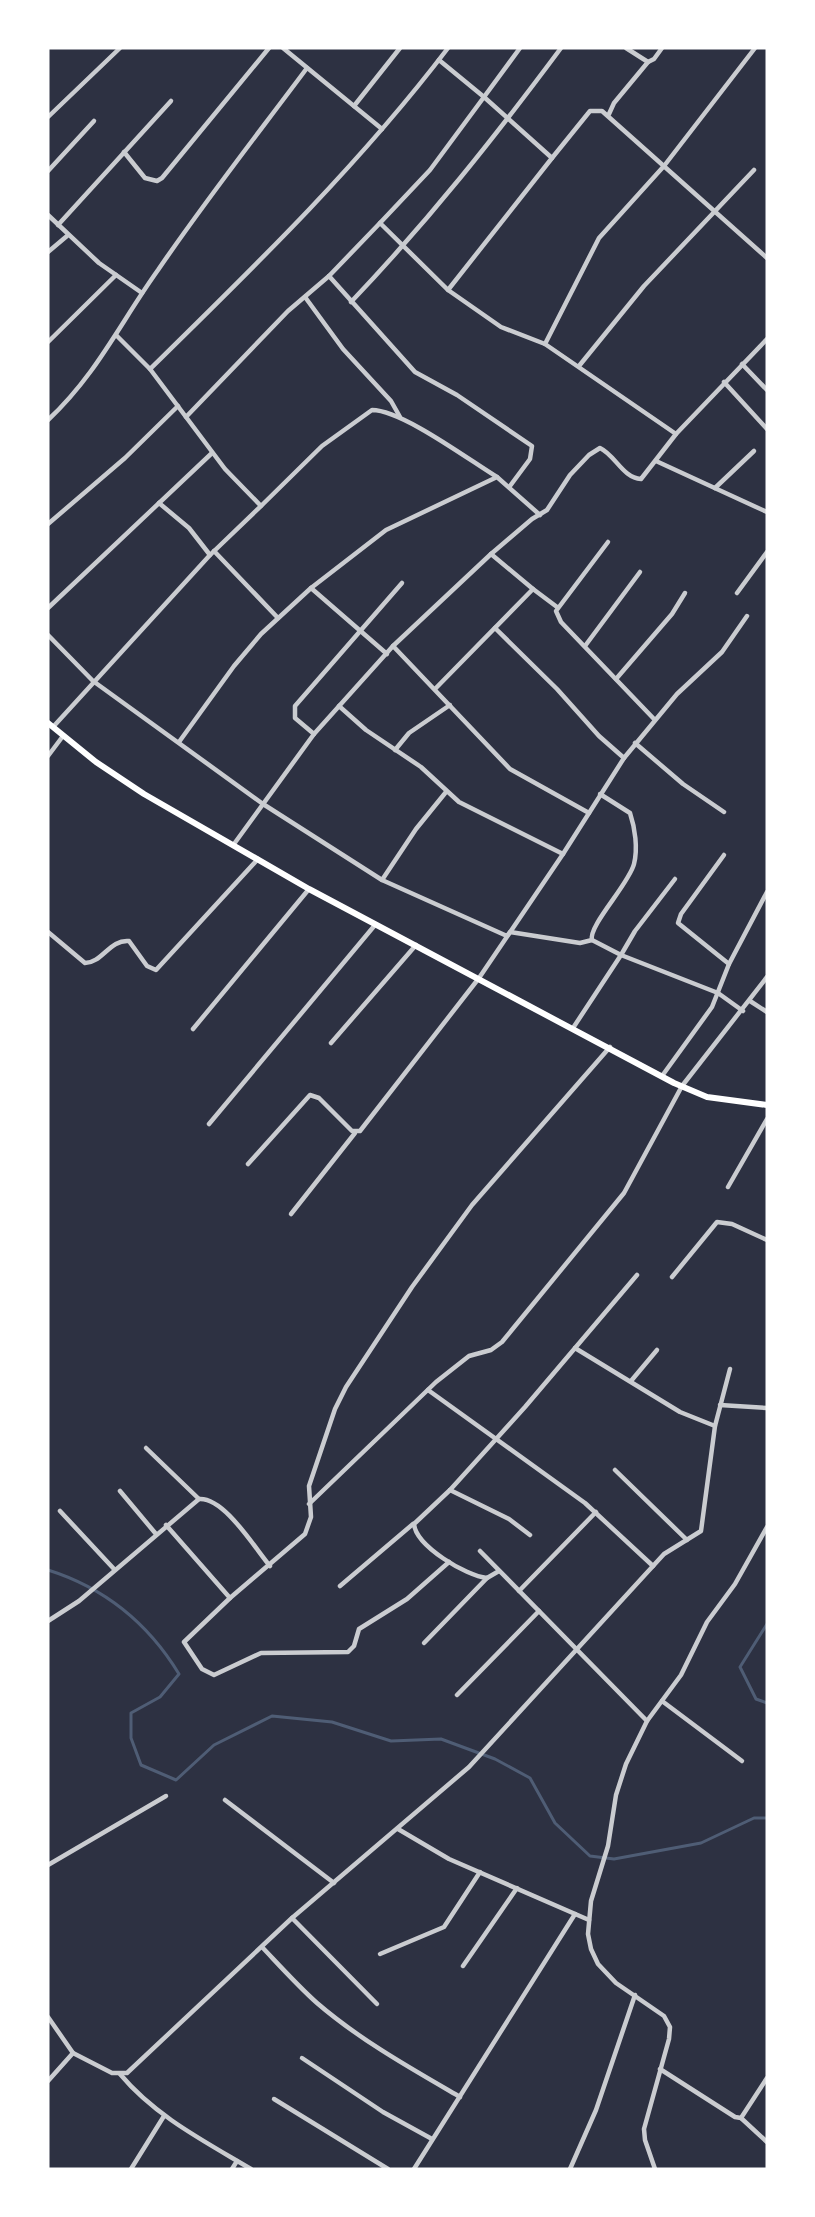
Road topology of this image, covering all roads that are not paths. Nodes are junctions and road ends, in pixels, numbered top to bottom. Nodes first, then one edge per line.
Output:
1 (120, 48) edge
2 (269, 48) edge
3 (283, 48) edge
4 (400, 48) edge
5 (448, 48) edge
6 (520, 48) edge
7 (561, 48) edge
8 (626, 48) edge
9 (662, 48) edge
10 (755, 48) edge
11 (439, 60) junction
12 (648, 62) junction
13 (307, 68) junction
14 (484, 96) junction
15 (171, 101) dead end
16 (354, 106) junction
17 (609, 114) junction
18 (48, 117) edge
19 (509, 119) junction
20 (94, 120) dead end
21 (382, 129) junction
22 (124, 152) junction
23 (552, 158) junction
24 (664, 166) junction
25 (754, 170) dead end
26 (48, 171) edge
27 (714, 213) junction
28 (48, 215) edge
29 (380, 223) junction
30 (58, 225) junction
31 (68, 236) junction
32 (405, 246) junction
33 (48, 252) edge
34 (767, 258) edge
35 (116, 275) junction
36 (329, 276) junction
37 (448, 290) junction
38 (142, 294) junction
39 (305, 297) junction
40 (351, 302) junction
41 (117, 336) junction
42 (767, 339) edge
43 (48, 342) edge
44 (545, 344) junction
45 (741, 364) junction
46 (579, 366) junction
47 (150, 369) junction
48 (724, 382) junction
49 (767, 390) edge
50 (178, 406) junction
51 (186, 417) junction
52 (401, 418) junction
53 (48, 420) edge
54 (767, 429) edge
55 (676, 434) junction
56 (754, 451) dead end
57 (212, 453) junction
58 (656, 460) junction
59 (497, 477) junction
60 (510, 486) junction
61 (715, 488) junction
62 (159, 503) junction
63 (261, 506) junction
64 (767, 512) edge
65 (540, 515) junction
66 (48, 524) edge
67 (608, 543) dead end
68 (214, 551) junction
69 (767, 552) edge
70 (491, 554) junction
71 (210, 555) junction
72 (640, 572) dead end
73 (402, 583) dead end
74 (311, 588) junction
75 (533, 589) junction
76 (685, 593) dead end
77 (737, 593) dead end
78 (557, 607) junction
79 (48, 608) edge
80 (747, 616) dead end
81 (278, 618) junction
82 (495, 628) junction
83 (360, 631) junction
84 (48, 635) edge
85 (393, 646) junction
86 (585, 646) junction
87 (387, 654) junction
88 (616, 679) junction
89 (93, 681) junction
90 (435, 689) junction
91 (450, 705) junction
92 (339, 706) junction
93 (654, 719) junction
94 (50, 725) edge
95 (314, 734) junction
96 (63, 736) junction
97 (179, 742) junction
98 (635, 744) junction
99 (395, 750) junction
100 (48, 756) edge
101 (624, 758) junction
102 (446, 792) junction
103 (600, 794) junction
104 (262, 804) junction
105 (724, 812) dead end
106 (589, 813) junction
107 (234, 844) junction
108 (563, 854) junction
109 (724, 855) dead end
110 (258, 859) junction
111 (675, 879) dead end
112 (382, 880) junction
113 (309, 889) junction
114 (767, 892) edge
115 (375, 925) junction
116 (48, 932) edge
117 (507, 936) junction
118 (592, 940) junction
119 (416, 945) junction
120 (621, 955) junction
121 (729, 964) junction
122 (767, 977) edge
123 (479, 978) junction
124 (718, 993) junction
125 (750, 1001) junction
126 (743, 1011) junction
127 (767, 1012) edge
128 (573, 1028) junction
129 (193, 1029) dead end
130 (331, 1043) dead end
131 (610, 1047) junction
132 (662, 1076) junction
133 (682, 1086) junction
134 (767, 1105) edge
135 (767, 1119) edge
136 (209, 1124) dead end
137 (355, 1133) junction
138 (248, 1164) dead end
139 (728, 1187) dead end
140 (291, 1214) dead end
141 (767, 1240) edge
142 (637, 1275) dead end
143 (672, 1277) dead end
144 (575, 1348) junction
145 (657, 1350) dead end
146 (730, 1369) dead end
147 (631, 1381) junction
148 (428, 1390) junction
149 (720, 1404) junction
150 (767, 1408) edge
151 (715, 1426) junction
152 (495, 1439) junction
153 (146, 1448) dead end
154 (615, 1470) dead end
155 (450, 1490) junction
156 (120, 1491) dead end
157 (199, 1499) junction
158 (309, 1504) junction
159 (60, 1511) dead end
160 (596, 1512) junction
161 (414, 1524) junction
162 (166, 1525) junction
163 (767, 1527) edge
164 (156, 1534) junction
165 (530, 1535) dead end
166 (687, 1540) junction
167 (480, 1551) dead end
168 (449, 1562) junction
169 (270, 1566) junction
170 (653, 1566) junction
171 (114, 1569) junction
172 (499, 1571) junction
173 (487, 1578) junction
174 (340, 1586) dead end
175 (519, 1591) junction
176 (230, 1598) junction
177 (539, 1611) junction
178 (48, 1621) edge
179 (424, 1643) dead end
180 (575, 1650) junction
181 (457, 1695) dead end
182 (662, 1701) junction
183 (647, 1721) junction
184 (742, 1761) dead end
185 (166, 1796) dead end
186 (225, 1800) dead end
187 (398, 1829) junction
188 (48, 1866) edge
189 (480, 1872) junction
190 (334, 1883) junction
191 (516, 1888) junction
192 (574, 1914) junction
193 (292, 1918) junction
194 (589, 1920) junction
195 (262, 1947) junction
196 (380, 1954) dead end
197 (463, 1966) dead end
198 (635, 1995) junction
199 (377, 2004) dead end
200 (48, 2017) edge
201 (73, 2053) junction
202 (302, 2058) dead end
203 (660, 2069) junction
204 (120, 2074) junction
205 (767, 2078) edge
206 (48, 2081) edge
207 (460, 2097) junction
208 (274, 2099) dead end
209 (164, 2116) junction
210 (741, 2118) junction
211 (432, 2139) junction
212 (767, 2142) edge
213 (237, 2161) junction
214 (131, 2169) edge
215 (232, 2169) edge
216 (251, 2169) edge
217 (388, 2169) edge
218 (414, 2169) edge
219 (570, 2169) edge
220 (655, 2169) edge

1 - 18 street
2 - 22 street
3 - 13 street
4 - 16 street
5 - 11 street
6 - 14 street
7 - 19 street
8 - 12 street
9 - 12 street
10 - 24 street
11 - 14 street
11 - 21 street
12 - 17 street
13 - 16 street
13 - 38 street
14 - 19 street
14 - 29 street
15 - 22 street
16 - 21 street
17 - 23 street
17 - 24 street
19 - 23 street
19 - 32 street
20 - 26 street
21 - 47 street
22 - 30 street
23 - 37 street
24 - 27 street
24 - 44 street
25 - 27 street
27 - 34 street
27 - 46 street
28 - 30 street
29 - 32 street
29 - 36 street
30 - 31 street
31 - 33 street
31 - 35 street
32 - 37 street
32 - 40 street
35 - 38 street
35 - 43 street
36 - 39 street
36 - 40 street
37 - 44 street
38 - 41 street
39 - 51 street
39 - 52 street
40 - 60 street
41 - 47 street
41 - 53 street
42 - 45 street
44 - 46 street
45 - 48 street
45 - 49 street
46 - 55 street
47 - 50 street
48 - 54 street
48 - 55 street
50 - 51 street
50 - 66 street
51 - 57 street
52 - 59 street
52 - 63 street
55 - 58 street
56 - 61 street
57 - 62 street
57 - 63 street
58 - 61 street
58 - 65 street
59 - 60 street
59 - 74 street
60 - 65 street
61 - 64 street
62 - 71 street
62 - 79 street
63 - 68 street
65 - 70 street
67 - 78 street
68 - 71 street
68 - 81 street
69 - 77 street
70 - 75 street
70 - 85 street
71 - 89 street
72 - 86 street
73 - 83 street
74 - 81 street
74 - 83 street
75 - 78 street
75 - 82 street
76 - 88 street
78 - 86 street
80 - 93 street
81 - 97 street
82 - 90 street
82 - 101 street
83 - 87 street
83 - 95 street
84 - 89 street
85 - 87 street
85 - 90 street
86 - 88 street
87 - 92 street
88 - 93 street
89 - 94 street
89 - 97 street
90 - 91 street
91 - 99 street
91 - 106 street
92 - 95 street
92 - 99 street
93 - 98 street
94 - 96 main road
95 - 104 street
96 - 100 street
96 - 107 main road
97 - 104 street
98 - 101 street
98 - 105 street
99 - 102 street
101 - 103 street
102 - 108 street
102 - 112 street
103 - 106 street
103 - 118 street
104 - 107 street
104 - 112 street
106 - 108 street
107 - 110 main road
108 - 117 street
109 - 121 street
110 - 113 main road
110 - 116 street
111 - 120 street
112 - 117 street
113 - 115 main road
113 - 129 street
114 - 121 street
115 - 119 main road
115 - 136 street
117 - 118 street
117 - 123 street
118 - 120 street
119 - 123 main road
119 - 130 street
120 - 124 street
120 - 128 street
121 - 124 street
122 - 125 street
123 - 128 main road
123 - 137 street
124 - 126 street
124 - 132 street
125 - 126 street
125 - 127 street
126 - 133 street
128 - 131 main road
131 - 132 main road
131 - 158 street
132 - 133 main road
133 - 134 main road
133 - 148 street
135 - 139 street
137 - 138 street
137 - 140 street
141 - 143 street
142 - 144 street
144 - 147 street
144 - 152 street
145 - 147 street
146 - 149 street
147 - 151 street
148 - 152 street
148 - 158 street
149 - 150 street
149 - 151 street
151 - 166 street
152 - 155 street
152 - 160 street
153 - 157 street
154 - 166 street
155 - 161 street
155 - 165 street
156 - 164 street
157 - 162 street
157 - 169 street
158 - 169 street
159 - 171 street
160 - 170 street
160 - 175 street
161 - 168 street
161 - 174 street
162 - 164 street
162 - 176 street
163 - 182 street
164 - 171 street
166 - 170 street
167 - 172 street
168 - 173 street
168 - 176 street
169 - 176 street
170 - 180 street
171 - 178 street
172 - 173 street
172 - 175 street
173 - 179 street
175 - 177 street
177 - 180 street
177 - 181 street
180 - 183 street
180 - 187 street
182 - 183 street
182 - 184 street
183 - 194 street
185 - 188 street
186 - 190 street
187 - 189 street
187 - 190 street
189 - 191 street
189 - 196 street
190 - 193 street
191 - 192 street
191 - 197 street
192 - 194 street
192 - 207 street
193 - 195 street
193 - 199 street
194 - 198 street
195 - 204 street
195 - 207 street
198 - 203 street
198 - 219 street
200 - 201 street
201 - 204 street
201 - 206 street
202 - 211 street
203 - 210 street
203 - 220 street
204 - 209 street
205 - 210 street
207 - 211 street
208 - 217 street
209 - 213 street
209 - 214 street
210 - 212 street
211 - 218 street
213 - 215 street
213 - 216 street

